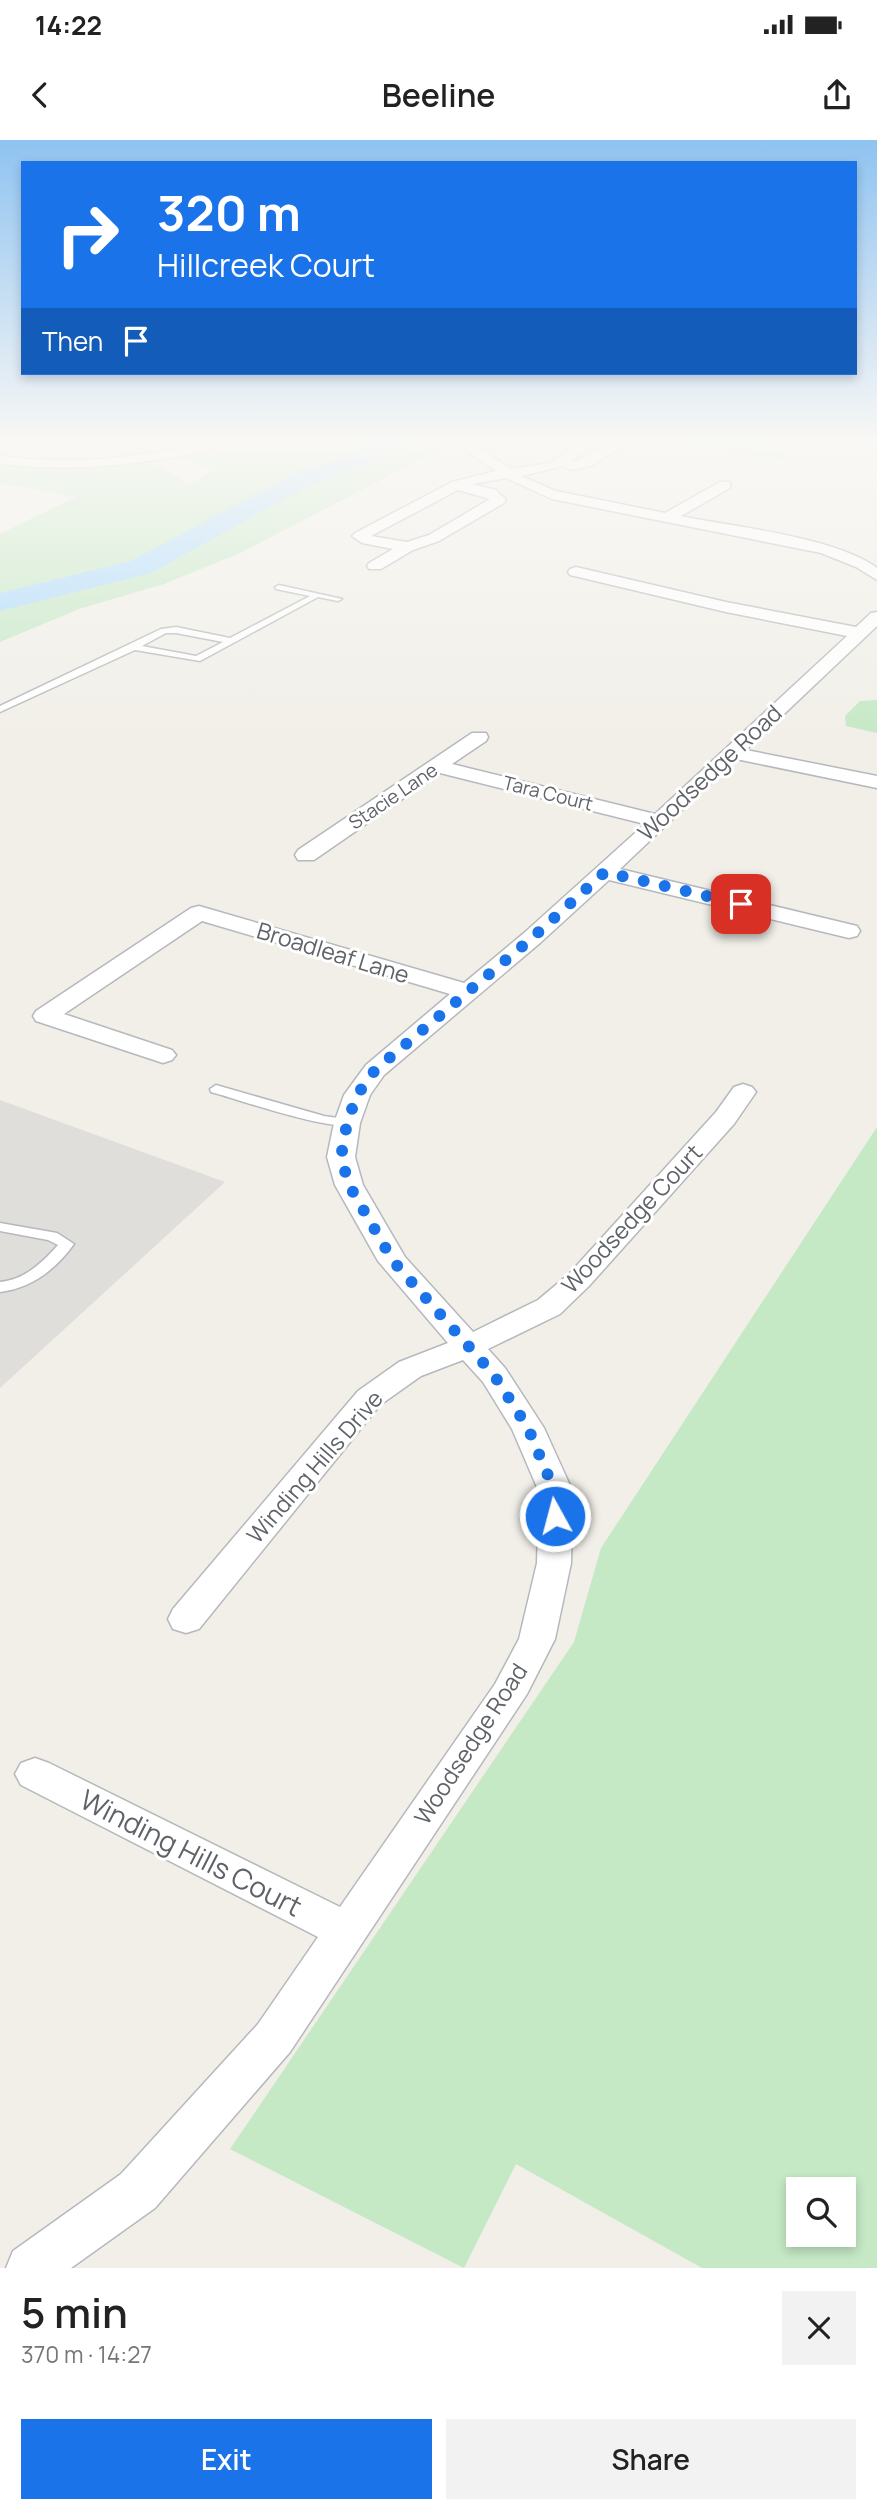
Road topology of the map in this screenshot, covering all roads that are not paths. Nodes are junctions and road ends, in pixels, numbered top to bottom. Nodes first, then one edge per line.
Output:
1 (386, 543) edge
2 (419, 543) edge
3 (797, 543) edge
4 (408, 547) junction
5 (375, 566) dead end
6 (576, 572) dead end
7 (877, 575) edge
8 (279, 587) dead end
9 (317, 595) junction
10 (338, 600) dead end
11 (869, 625) edge
12 (231, 640) junction
13 (134, 647) junction
14 (0, 709) edge
15 (479, 737) dead end
16 (733, 753) junction
17 (437, 766) junction
18 (877, 782) edge
19 (659, 821) junction
20 (306, 855) dead end
21 (605, 872) junction
22 (849, 931) dead end
23 (468, 992) junction
24 (163, 1055) dead end
25 (216, 1089) dead end
26 (743, 1092) dead end
27 (347, 1123) junction
28 (0, 1227) edge
29 (0, 1287) edge
30 (469, 1346) junction
31 (186, 1619) dead end
32 (35, 1774) dead end
33 (347, 1931) junction
34 (30, 2268) edge

1 - 4 street
2 - 4 street
3 - 7 street
4 - 5 street
6 - 11 street
8 - 9 lane
9 - 10 lane
9 - 12 lane
11 - 16 street, Woodsedge Road
12 - 13 lane
12 - 13 lane
13 - 14 lane
15 - 17 street, Stacie Lane
16 - 18 street
16 - 19 street, Woodsedge Road
17 - 19 street, Tara Court
17 - 20 street, Stacie Lane
19 - 21 street, Woodsedge Road
21 - 22 street
21 - 23 street, Woodsedge Road
23 - 24 street, Broadleaf Lane
23 - 27 street, Woodsedge Road
25 - 27 lane
26 - 30 street, Woodsedge Court
27 - 30 street, Woodsedge Road
28 - 29 lane
30 - 31 street, Winding Hills Drive
30 - 33 street, Woodsedge Road
32 - 33 street, Winding Hills Court
33 - 34 street, Woodsedge Road

